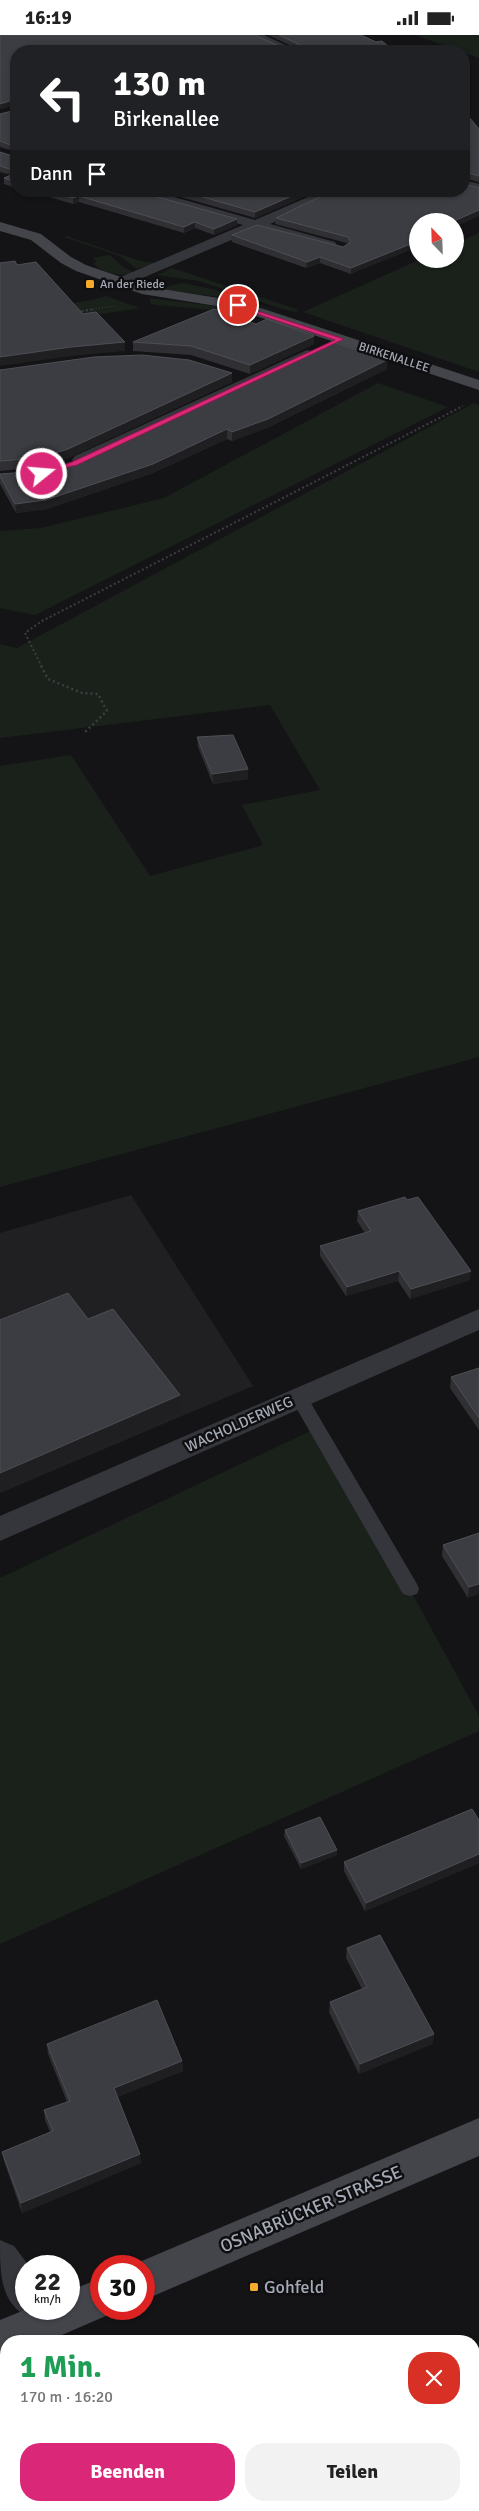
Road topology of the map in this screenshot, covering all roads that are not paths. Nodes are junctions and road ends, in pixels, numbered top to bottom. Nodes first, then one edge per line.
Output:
1 (254, 35) edge
2 (278, 45) edge
3 (171, 197) edge
4 (320, 197) edge
5 (256, 224) junction
6 (0, 226) edge
7 (342, 248) edge
8 (121, 282) junction
9 (341, 339) junction
10 (226, 373) edge
11 (249, 381) junction
12 (479, 385) edge
13 (66, 466) edge
14 (479, 1319) edge
15 (299, 1397) junction
16 (0, 1529) edge
17 (410, 1589) dead end
18 (479, 2137) edge
19 (0, 2260) edge
20 (155, 2275) edge
21 (15, 2281) edge
22 (35, 2320) edge
23 (10, 2335) edge

1 - 2 street
3 - 5 street
4 - 5 street
5 - 7 street
5 - 8 street
6 - 8 street, BIRKENALLEE
8 - 9 street, BIRKENALLEE
9 - 11 street
9 - 12 street, BIRKENALLEE
10 - 11 street
11 - 13 street
14 - 15 street, WACHOLDERWEG
15 - 16 street, WACHOLDERWEG
15 - 17 lane
18 - 20 street, OSNABRÜCKER STRASSE
19 - 21 street
22 - 23 street

